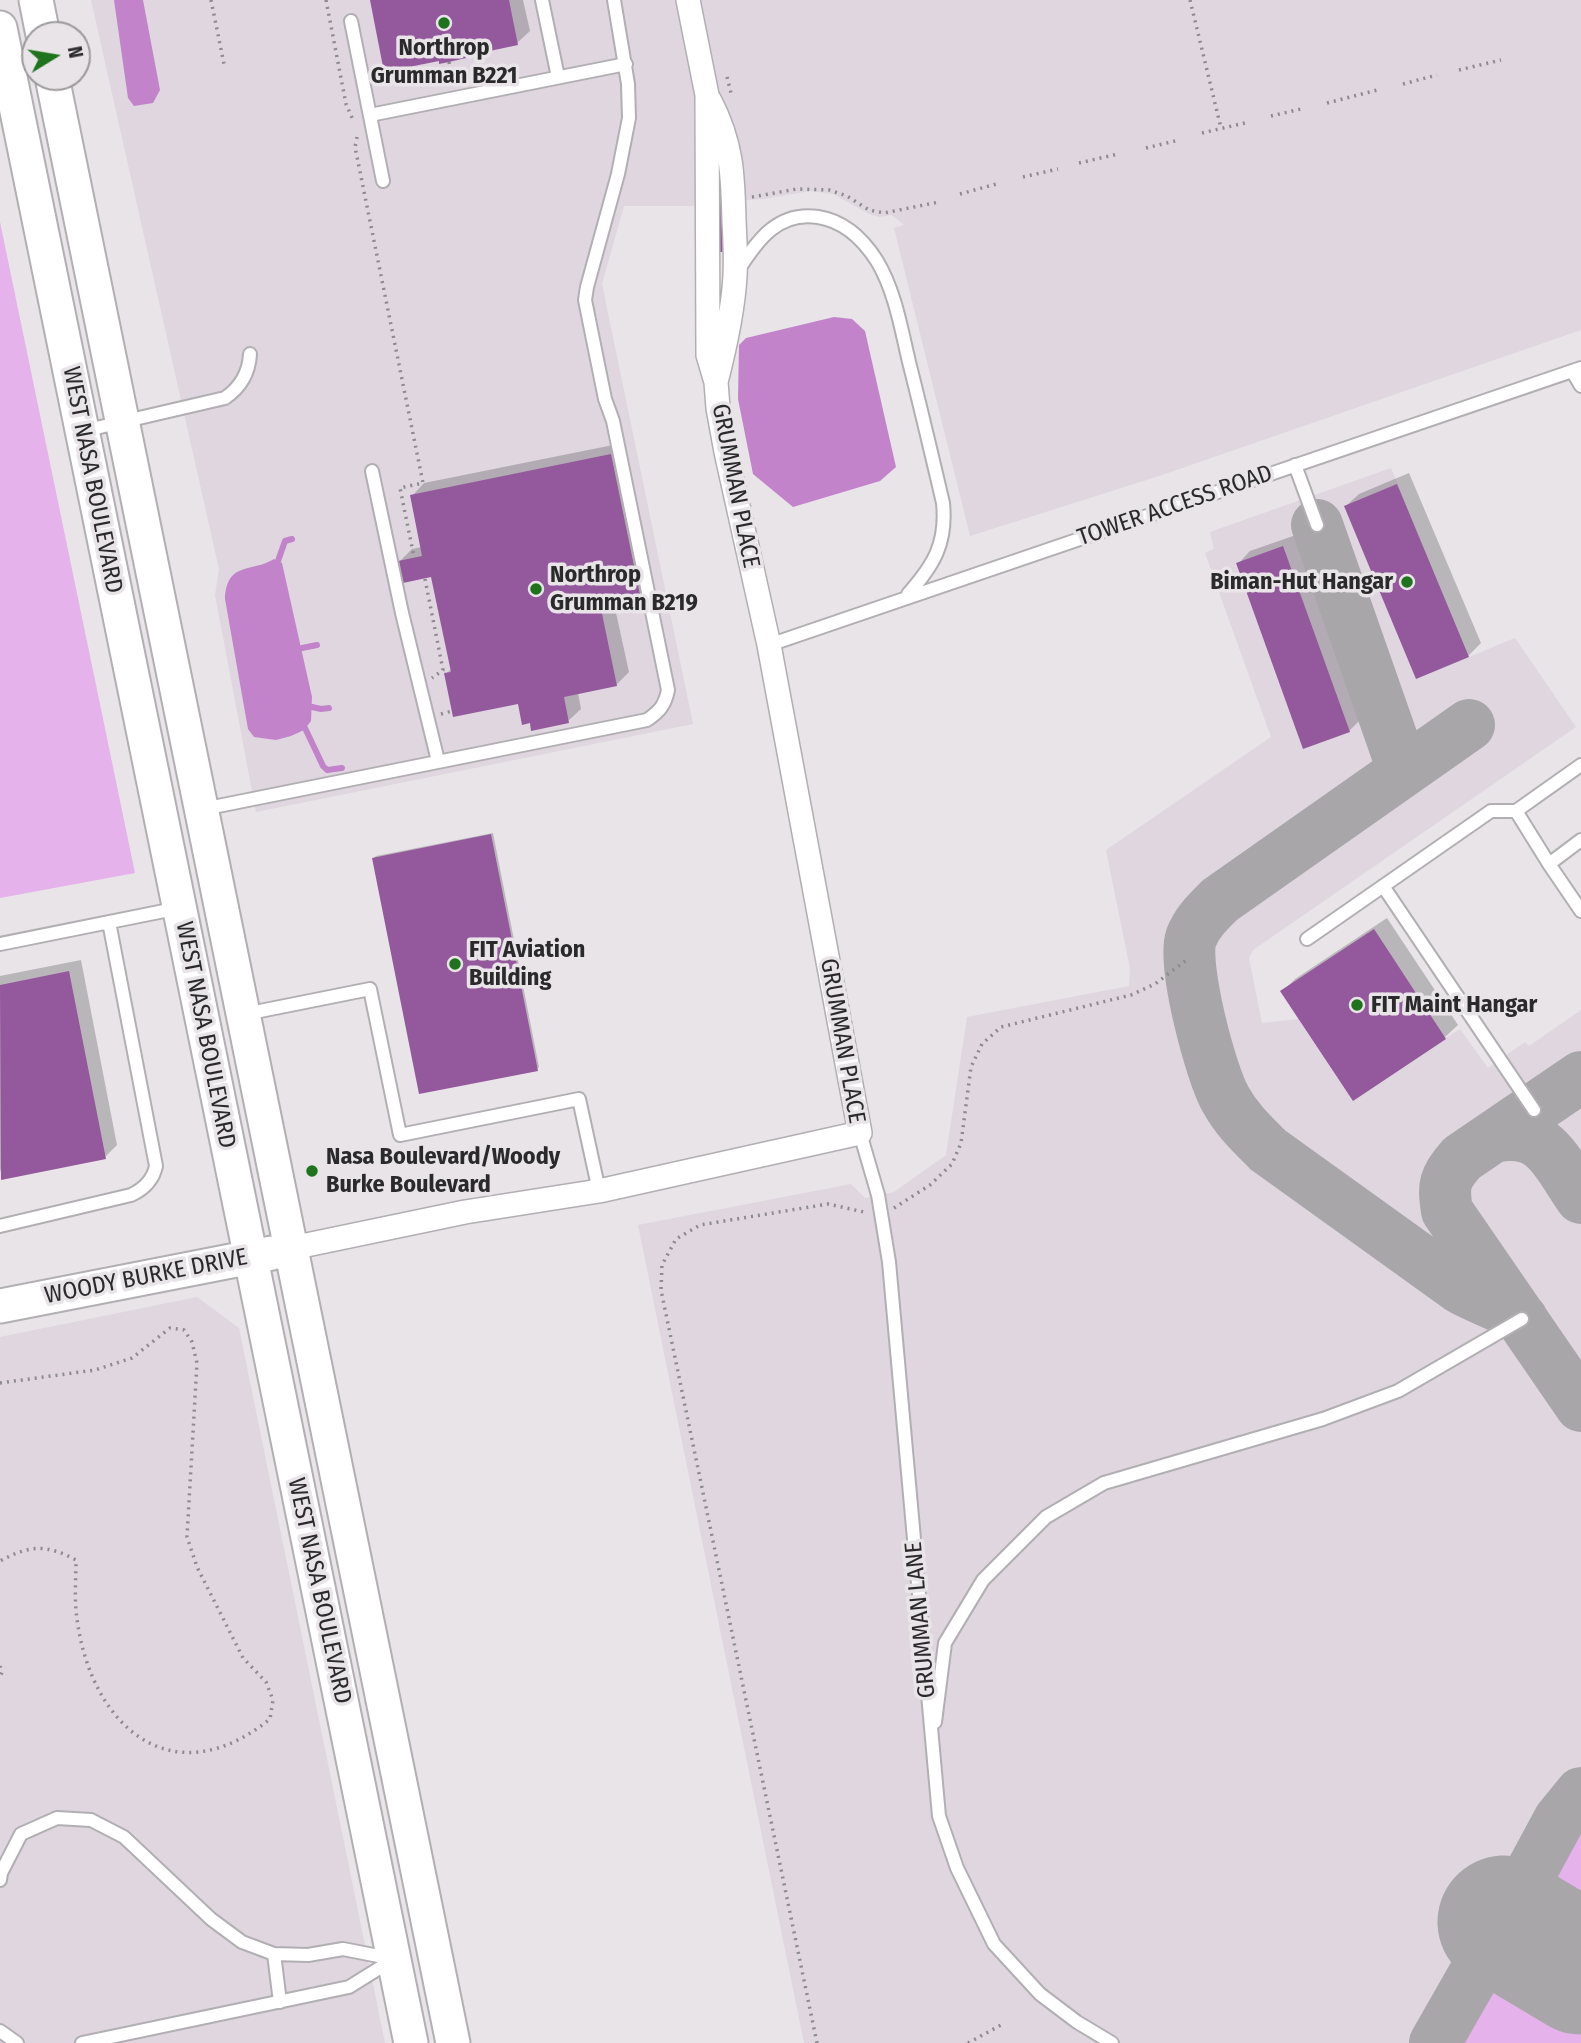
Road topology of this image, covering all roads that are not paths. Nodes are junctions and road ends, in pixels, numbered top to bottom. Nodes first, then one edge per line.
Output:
1 (36, 0) edge
2 (542, 0) edge
3 (614, 0) edge
4 (688, 0) edge
5 (40, 21) edge
6 (351, 21) dead end
7 (0, 27) edge
8 (626, 64) junction
9 (558, 77) junction
10 (55, 91) edge
11 (708, 95) junction
12 (370, 115) junction
13 (383, 181) dead end
14 (735, 275) junction
15 (250, 354) dead end
16 (1576, 369) edge
17 (716, 382) junction
18 (1581, 386) edge
19 (122, 422) junction
20 (82, 431) junction
21 (1296, 465) junction
22 (372, 471) dead end
23 (1317, 525) dead end
24 (905, 597) junction
25 (769, 645) junction
26 (438, 761) junction
27 (1581, 765) edge
28 (202, 809) junction
29 (1516, 811) junction
30 (1581, 840) edge
31 (1549, 864) junction
32 (1383, 886) junction
33 (180, 908) junction
34 (1581, 911) edge
35 (109, 922) junction
36 (1307, 939) dead end
37 (0, 944) edge
38 (243, 1014) junction
39 (1534, 1110) dead end
40 (860, 1133) junction
41 (599, 1191) junction
42 (0, 1226) edge
43 (292, 1248) junction
44 (250, 1257) junction
45 (0, 1306) edge
46 (1522, 1319) dead end
47 (932, 1746) junction
48 (0, 1880) edge
49 (435, 1952) junction
50 (274, 1954) junction
51 (394, 1959) junction
52 (280, 2002) junction
53 (0, 2031) edge
54 (17, 2043) edge
55 (82, 2043) edge
56 (411, 2043) edge
57 (453, 2043) edge
58 (1112, 2043) edge

1 - 5 main road
2 - 9 lane
3 - 8 lane
4 - 11 street, GRUMMAN PLACE
6 - 12 lane
7 - 20 main road, WEST NASA BOULEVARD
8 - 9 lane
8 - 26 lane
9 - 12 lane
10 - 19 main road, WEST NASA BOULEVARD
11 - 14 street, GRUMMAN PLACE
11 - 17 street, GRUMMAN PLACE
12 - 13 lane
14 - 17 street, GRUMMAN PLACE
14 - 24 lane
15 - 19 lane
16 - 18 lane
16 - 21 lane, TOWER ACCESS ROAD
17 - 25 street, GRUMMAN PLACE
19 - 20 lane
19 - 28 main road, WEST NASA BOULEVARD
20 - 33 main road, WEST NASA BOULEVARD
21 - 23 lane
21 - 24 lane, TOWER ACCESS ROAD
22 - 26 lane
24 - 25 lane, TOWER ACCESS ROAD
25 - 40 street, GRUMMAN PLACE
26 - 28 lane
27 - 29 lane
28 - 38 main road, WEST NASA BOULEVARD
29 - 31 lane
29 - 32 lane
30 - 31 lane
31 - 34 lane
32 - 36 lane
32 - 39 lane
33 - 35 lane
33 - 44 main road, WEST NASA BOULEVARD
35 - 37 lane
35 - 42 lane
38 - 41 lane
38 - 43 main road, WEST NASA BOULEVARD
40 - 41 street, GRUMMAN PLACE
40 - 47 lane, GRUMMAN LANE
41 - 43 street, GRUMMAN PLACE
43 - 44 main road, WOODY BURKE DRIVE
43 - 49 main road, WEST NASA BOULEVARD
44 - 45 main road, WOODY BURKE DRIVE
44 - 51 main road, WEST NASA BOULEVARD
46 - 47 lane
47 - 58 lane, GRUMMAN LANE
48 - 50 lane
49 - 51 main road
49 - 57 main road, WEST NASA BOULEVARD
50 - 51 lane
50 - 52 lane
51 - 52 lane
51 - 56 main road, WEST NASA BOULEVARD
52 - 55 lane
53 - 54 lane

